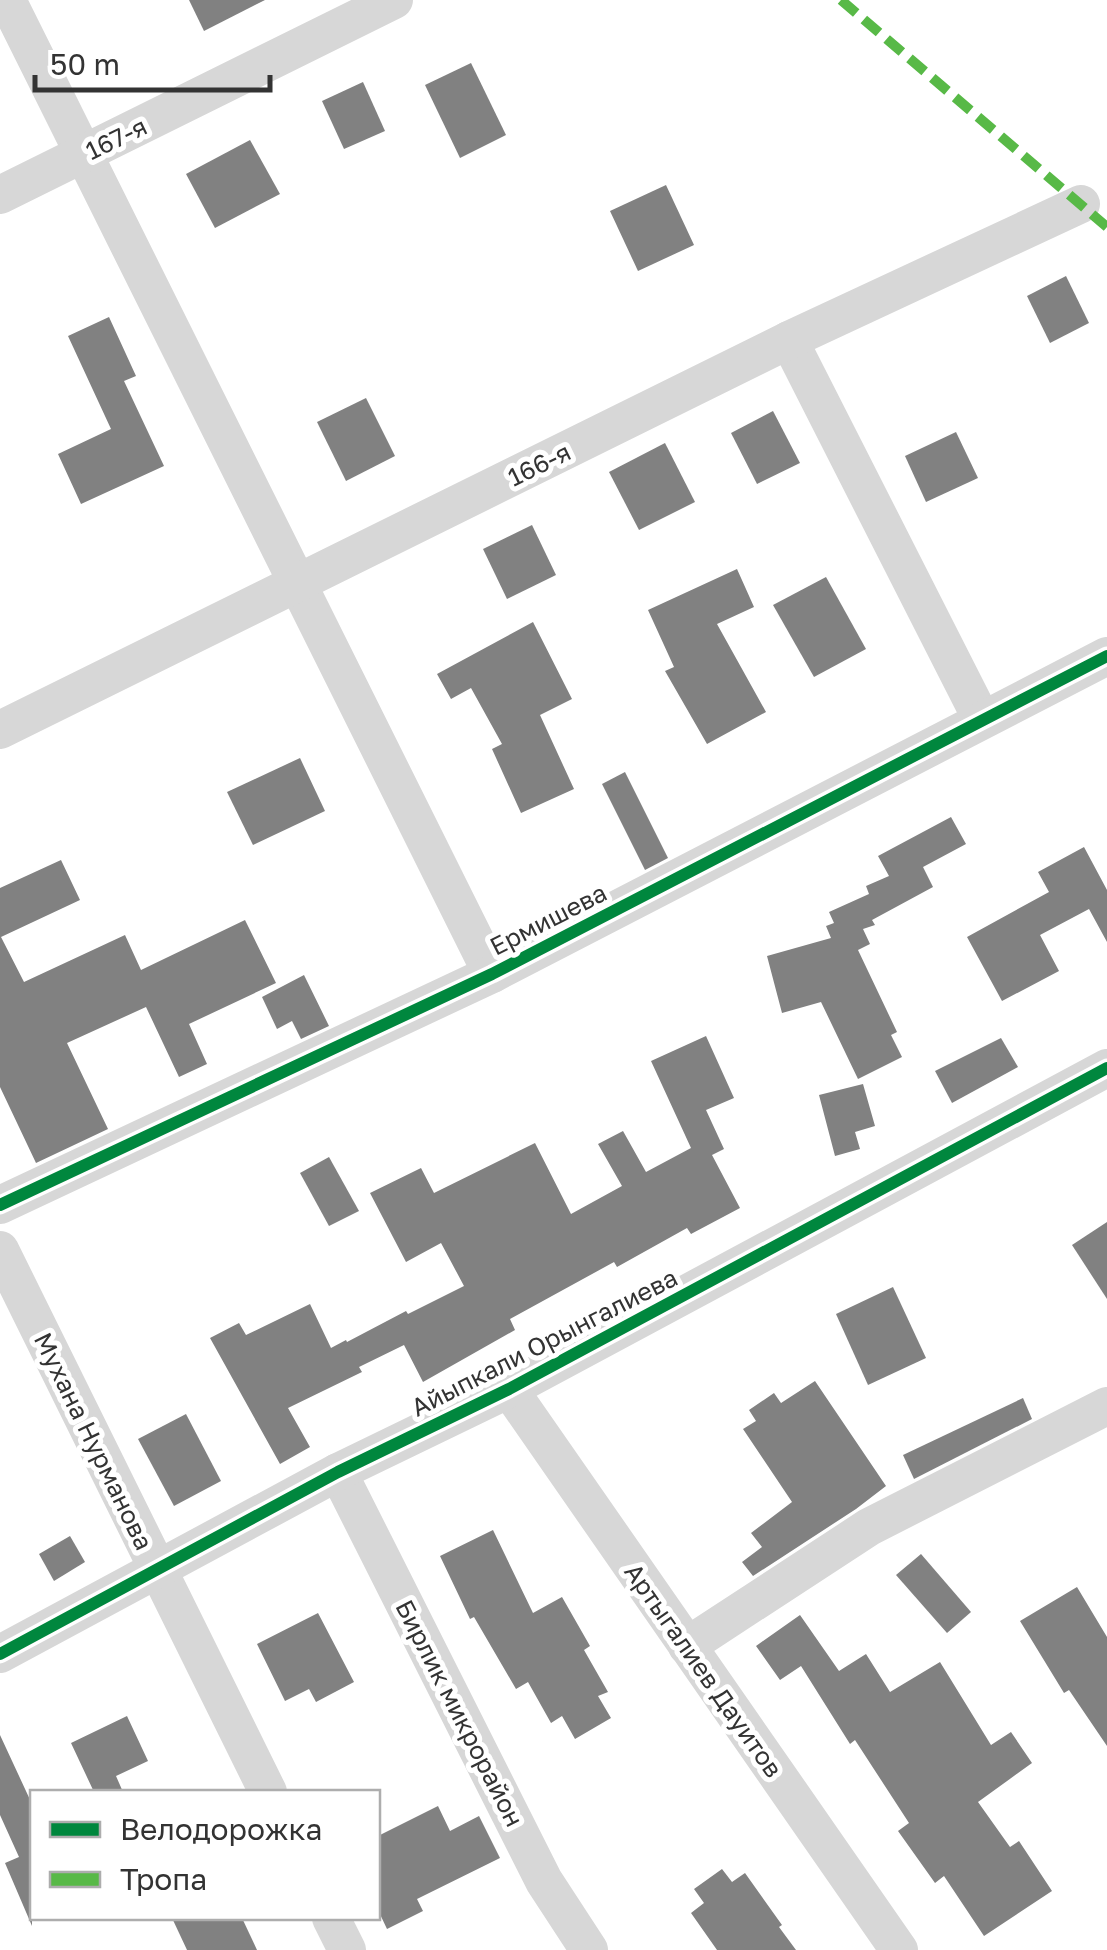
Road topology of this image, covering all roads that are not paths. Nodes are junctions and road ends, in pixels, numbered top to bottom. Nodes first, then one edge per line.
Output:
1 (6, 0) edge
2 (394, 0) edge
3 (82, 155) junction
4 (0, 195) edge
5 (1081, 204) dead end
6 (789, 340) junction
7 (297, 584) junction
8 (1107, 656) edge
9 (982, 720) junction
10 (0, 730) edge
11 (492, 974) junction
12 (1107, 1068) edge
13 (0, 1205) edge
14 (0, 1250) edge
15 (509, 1389) junction
16 (1107, 1406) edge
17 (338, 1472) junction
18 (156, 1568) junction
19 (686, 1646) junction
20 (0, 1654) edge
21 (267, 1790) edge
22 (332, 1920) edge
23 (347, 1950) edge
24 (590, 1950) edge
25 (899, 1950) edge

1 - 3 street
2 - 3 street, 167-я
3 - 4 street, 167-я
3 - 7 street
5 - 6 street, 166-я
6 - 7 street, 166-я
6 - 9 street
7 - 10 street, 166-я
7 - 11 street
8 - 9 street, Ермишева
9 - 11 street, Ермишева
11 - 13 street, Ермишева
12 - 15 street, Айыпкали Орынгалиева
14 - 18 street, Мухана Нурманова
15 - 17 street, Айыпкали Орынгалиева
15 - 19 street, Артыгалиев Дауитов
16 - 19 street
17 - 18 street, Айыпкали Орынгалиева
17 - 24 street, Бирлик микрорайон
18 - 20 street, Айыпкали Орынгалиева
18 - 21 street, Мухана Нурманова
19 - 25 street, Артыгалиев Дауитов
22 - 23 street

